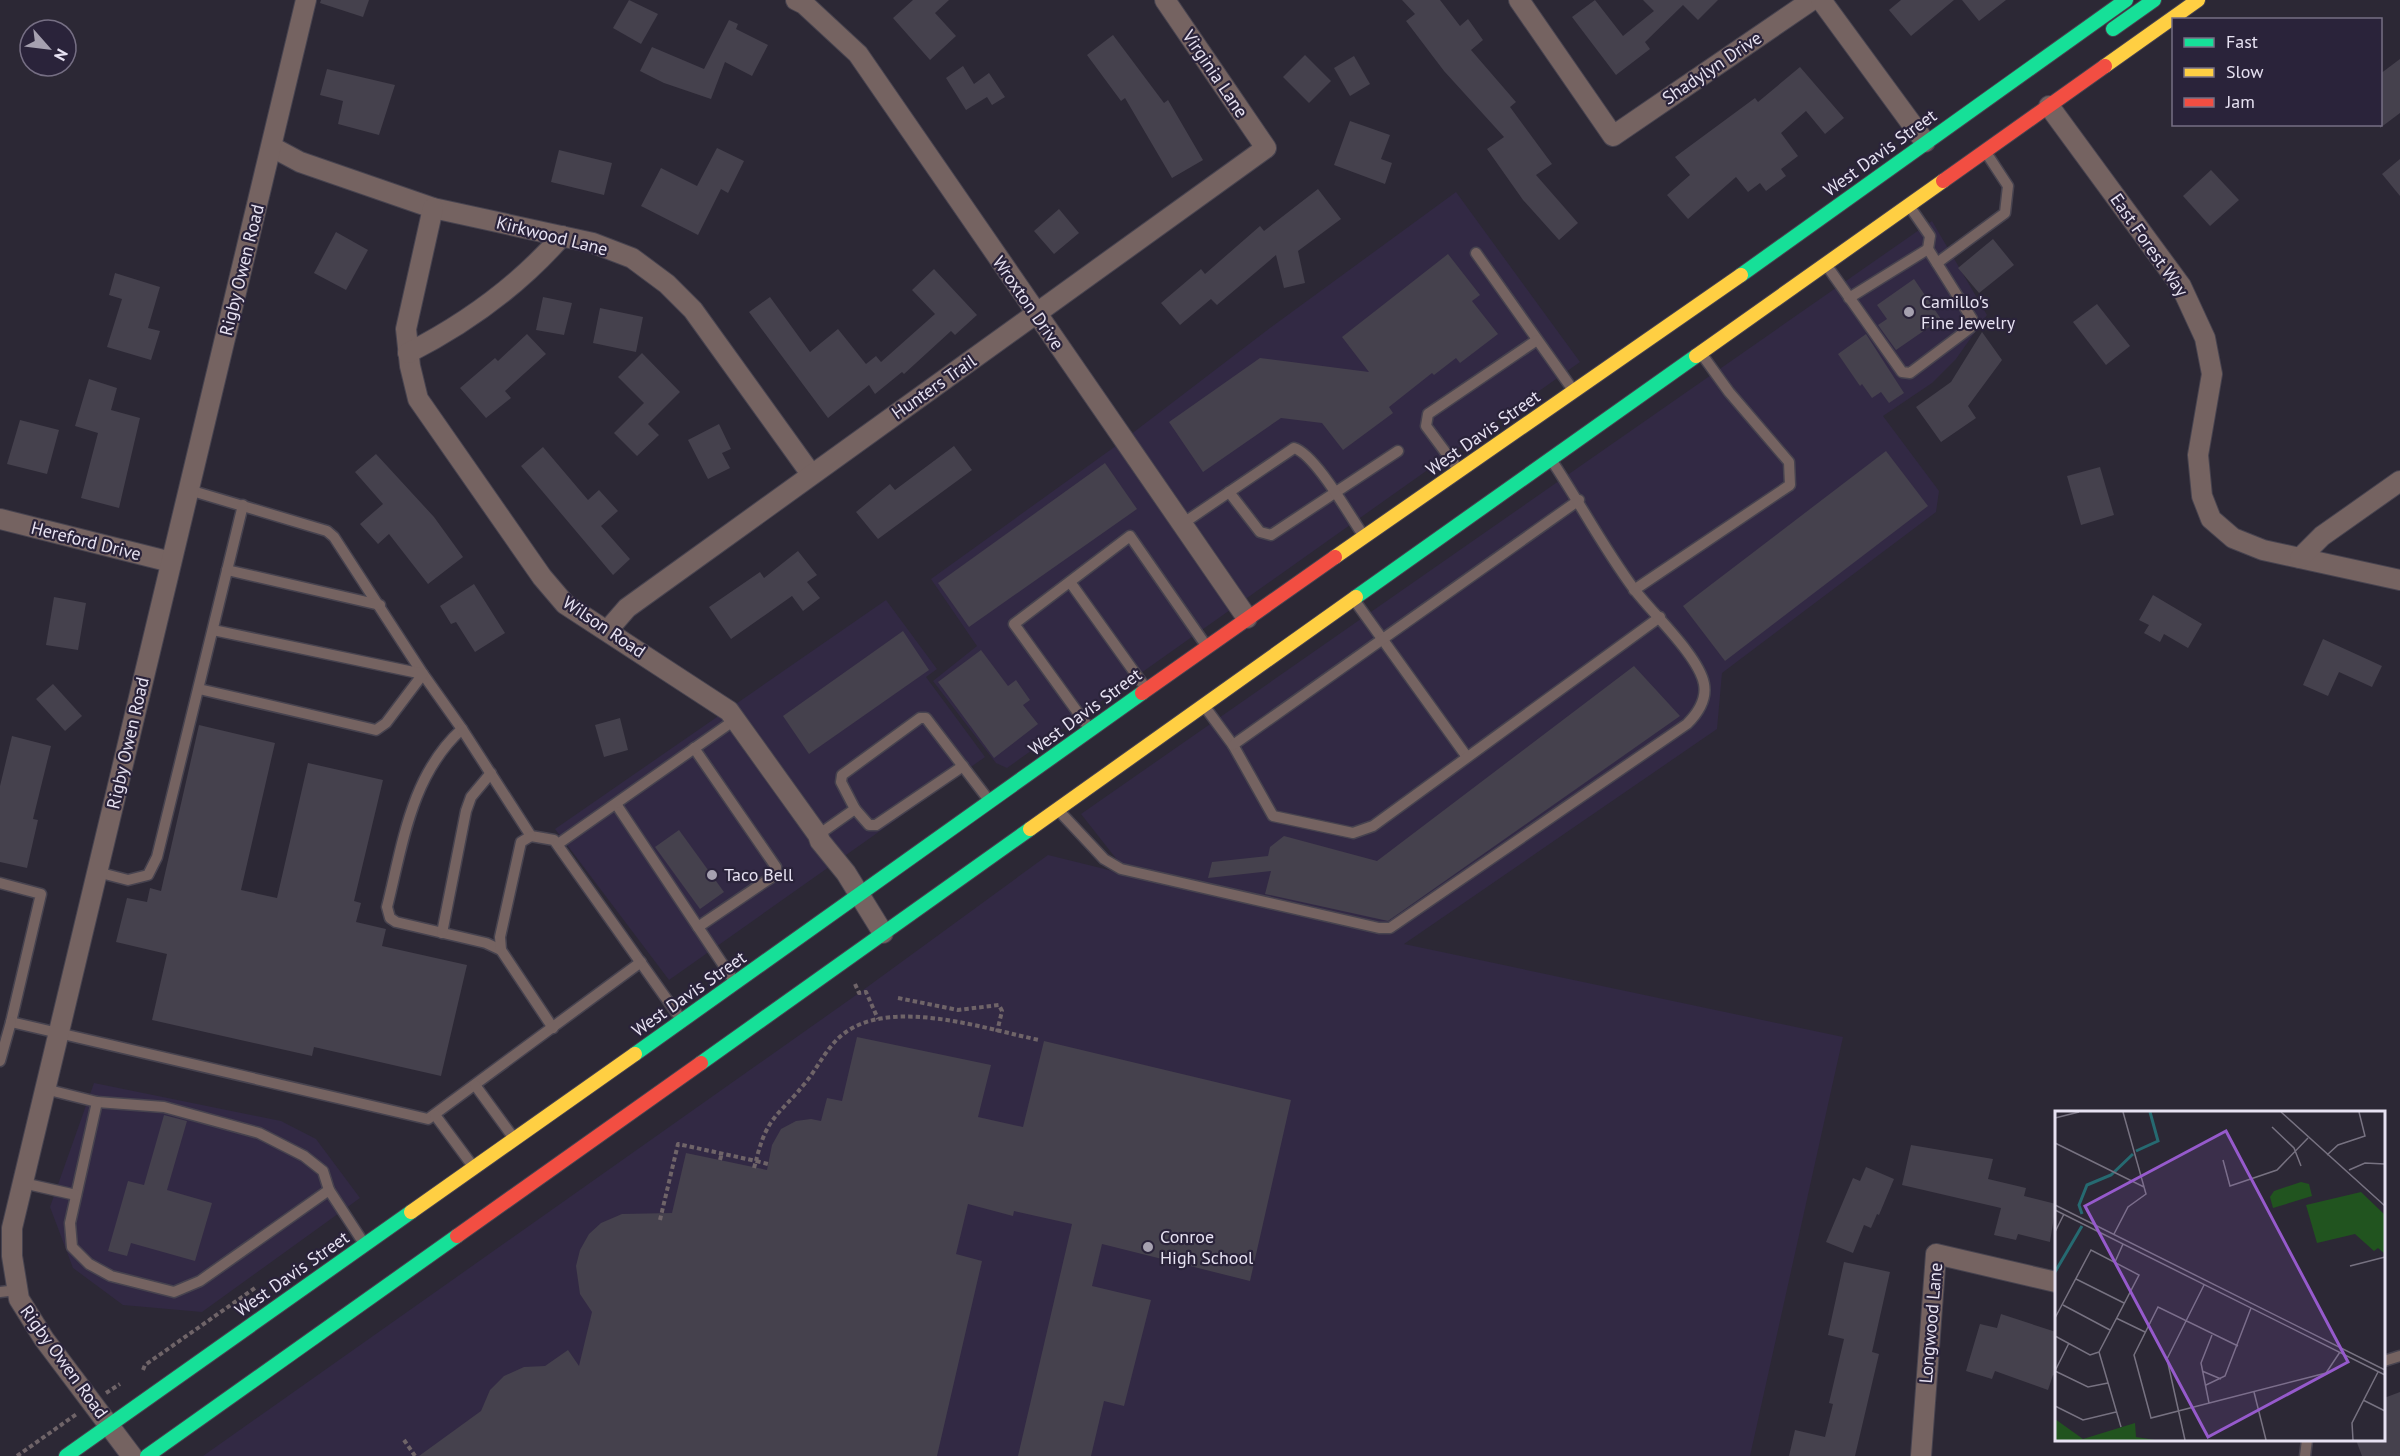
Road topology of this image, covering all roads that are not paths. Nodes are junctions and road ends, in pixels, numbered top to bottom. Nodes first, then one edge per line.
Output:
1 (306, 0) edge
2 (796, 0) edge
3 (1165, 0) edge
4 (1519, 0) edge
5 (1812, 0) edge
6 (1821, 0) edge
7 (2126, 0) edge
8 (2154, 0) edge
9 (2198, 0) edge
10 (2105, 35) dead end
11 (2045, 98) junction
12 (272, 147) junction
13 (1266, 148) joint
14 (1927, 149) junction
15 (1985, 151) junction
16 (1908, 205) junction
17 (433, 208) junction
18 (562, 236) junction
19 (1838, 238) dead end
20 (1928, 249) junction
21 (1476, 253) dead end
22 (1937, 263) junction
23 (1825, 264) junction
24 (1786, 291) junction
25 (1849, 298) junction
26 (1700, 304) junction
27 (1037, 315) junction
28 (1681, 335) dead end
29 (1537, 339) junction
30 (1701, 352) junction
31 (408, 353) junction
32 (1574, 391) junction
33 (1547, 442) dead end
34 (1398, 451) dead end
35 (1550, 458) junction
36 (1460, 471) junction
37 (811, 474) junction
38 (2400, 482) edge
39 (189, 490) junction
40 (1229, 492) junction
41 (1335, 492) junction
42 (1579, 500) junction
43 (243, 505) junction
44 (0, 519) edge
45 (1182, 524) junction
46 (1366, 542) junction
47 (2300, 558) junction
48 (171, 562) junction
49 (227, 570) junction
50 (2400, 580) edge
51 (1070, 582) junction
52 (1634, 590) junction
53 (1353, 598) junction
54 (380, 605) junction
55 (1660, 617) junction
56 (1247, 618) junction
57 (213, 630) junction
58 (607, 631) junction
59 (1382, 641) junction
60 (1206, 647) junction
61 (423, 674) junction
62 (198, 689) junction
63 (1147, 690) junction
64 (1180, 703) dead end
65 (1203, 704) junction
66 (736, 719) junction
67 (462, 729) junction
68 (1090, 731) junction
69 (1160, 735) junction
70 (1233, 745) junction
71 (694, 748) junction
72 (1467, 757) junction
73 (963, 766) junction
74 (491, 773) junction
75 (990, 802) junction
76 (616, 804) junction
77 (1057, 808) junction
78 (855, 809) junction
79 (818, 835) junction
80 (531, 836) junction
81 (558, 844) junction
82 (97, 872) junction
83 (0, 883) edge
84 (859, 896) junction
85 (698, 927) junction
86 (442, 933) junction
87 (883, 933) junction
88 (501, 950) junction
89 (641, 962) junction
90 (736, 983) junction
91 (682, 1021) junction
92 (11, 1022) junction
93 (553, 1028) junction
94 (58, 1033) junction
95 (0, 1061) edge
96 (475, 1085) junction
97 (45, 1089) junction
98 (97, 1102) junction
99 (435, 1114) junction
100 (514, 1140) junction
101 (520, 1155) dead end
102 (475, 1168) junction
103 (23, 1183) junction
104 (329, 1190) junction
105 (76, 1195) junction
106 (365, 1245) junction
107 (378, 1273) dead end
108 (2055, 1282) edge
109 (9, 1291) edge
110 (366, 1301) junction
111 (2400, 1356) edge
112 (2385, 1361) edge
113 (110, 1424) junction
114 (2307, 1441) edge
115 (66, 1456) edge
116 (132, 1456) edge
117 (147, 1456) edge
118 (1923, 1456) edge
119 (2305, 1456) edge

1 - 12 street, Rigby Owen Road
2 - 27 street, Wroxton Drive
3 - 13 street, Virginia Lane
4 - 5 street, Shadylyn Drive
6 - 14 street
7 - 14 main road, West Davis Street
8 - 10 main road
9 - 11 main road
11 - 15 main road
11 - 47 street, East Forest Way
12 - 17 street, Kirkwood Lane
12 - 39 street, Rigby Owen Road
13 - 27 street, Hunters Trail
14 - 26 main road, West Davis Street
15 - 16 main road
15 - 22 lane
16 - 20 lane
16 - 23 main road
17 - 18 street, Kirkwood Lane
17 - 31 street, Wilson Road
18 - 31 street
18 - 37 street, Kirkwood Lane
19 - 24 main road
20 - 22 lane
20 - 25 lane
21 - 29 lane
22 - 25 lane
23 - 24 main road
23 - 25 lane
24 - 30 main road
26 - 28 main road
26 - 32 main road, West Davis Street
27 - 37 street, Hunters Trail
27 - 45 street, Wroxton Drive
29 - 32 lane
29 - 36 lane
30 - 35 main road
30 - 52 lane
31 - 58 street, Wilson Road
32 - 36 main road, West Davis Street
33 - 35 main road
34 - 41 lane
35 - 42 lane
35 - 53 main road
36 - 46 main road, West Davis Street
37 - 58 street, Hunters Trail
38 - 47 street
39 - 43 lane
39 - 48 street, Rigby Owen Road
40 - 41 lane
40 - 41 lane
40 - 45 lane
41 - 46 lane
42 - 52 lane
42 - 59 lane
43 - 49 lane
43 - 54 lane
44 - 48 street, Hereford Drive
45 - 56 street, Wroxton Drive
46 - 56 main road, West Davis Street
47 - 50 street, East Forest Way
48 - 82 street, Rigby Owen Road
49 - 54 lane
49 - 57 lane
51 - 60 lane
51 - 63 lane
51 - 68 lane
52 - 55 lane
53 - 59 lane
53 - 65 main road
54 - 61 lane
55 - 72 lane
55 - 77 lane
56 - 60 main road, West Davis Street
57 - 61 lane
57 - 62 lane
58 - 66 street, Wilson Road
59 - 70 lane
59 - 72 lane
60 - 63 main road, West Davis Street
61 - 62 lane
61 - 67 lane
62 - 82 lane
63 - 68 main road, West Davis Street
64 - 69 main road
65 - 69 main road
65 - 70 lane
66 - 71 lane
66 - 79 street, Wilson Road
67 - 74 lane
67 - 86 lane
68 - 75 main road, West Davis Street
69 - 77 main road
70 - 72 lane
71 - 76 lane
71 - 85 lane
73 - 75 lane
73 - 78 lane
73 - 78 lane
74 - 80 lane
74 - 86 lane
75 - 84 main road, West Davis Street
76 - 81 lane
76 - 85 lane
77 - 87 main road
78 - 79 lane
79 - 84 street, Wilson Road
80 - 81 lane
80 - 88 lane
81 - 89 lane
82 - 94 street, Rigby Owen Road
83 - 92 lane
84 - 87 street, Wilson Road
84 - 90 main road, West Davis Street
85 - 90 lane
86 - 88 lane
87 - 110 main road
88 - 93 lane
89 - 91 lane
89 - 93 lane
90 - 91 main road, West Davis Street
91 - 100 main road, West Davis Street
92 - 94 lane
92 - 95 lane
93 - 96 lane
94 - 97 street, Rigby Owen Road
94 - 99 lane
96 - 99 lane
96 - 100 lane
97 - 98 lane
97 - 103 street, Rigby Owen Road
98 - 104 lane
98 - 105 lane
99 - 102 lane
100 - 101 main road
100 - 102 main road, West Davis Street
102 - 106 main road, West Davis Street
103 - 105 lane
103 - 109 street, Rigby Owen Road
104 - 105 lane
104 - 106 lane
106 - 113 main road, West Davis Street
107 - 110 main road
108 - 118 street, Longwood Lane
109 - 113 street, Rigby Owen Road
110 - 117 main road
111 - 112 lane
113 - 115 main road, West Davis Street
113 - 116 street, Rigby Owen Road
114 - 119 lane

